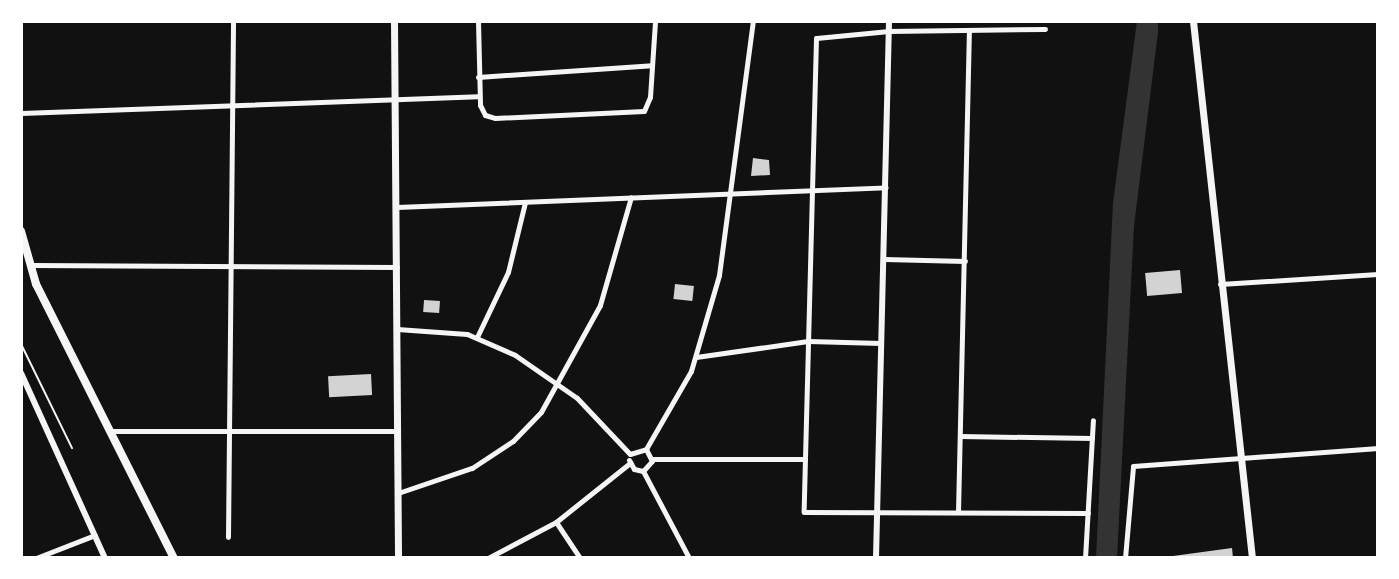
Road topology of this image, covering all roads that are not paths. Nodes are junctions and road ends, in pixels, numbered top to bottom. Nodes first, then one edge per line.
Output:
1 (233, 21) edge
2 (394, 21) edge
3 (478, 21) edge
4 (654, 21) edge
5 (753, 21) edge
6 (889, 21) edge
7 (1193, 21) edge
8 (1045, 29) dead end
9 (889, 31) junction
10 (969, 32) junction
11 (652, 65) junction
12 (478, 77) junction
13 (478, 96) junction
14 (396, 102) junction
15 (232, 107) junction
16 (21, 113) edge
17 (886, 187) junction
18 (813, 190) junction
19 (733, 193) junction
20 (631, 197) junction
21 (525, 202) junction
22 (397, 207) junction
23 (21, 231) edge
24 (884, 259) junction
25 (965, 261) junction
26 (30, 265) junction
27 (230, 266) junction
28 (397, 267) junction
29 (1378, 274) edge
30 (1220, 284) junction
31 (397, 329) junction
32 (477, 337) junction
33 (808, 341) junction
34 (881, 343) junction
35 (696, 358) junction
36 (21, 373) edge
37 (559, 385) junction
38 (1093, 420) dead end
39 (229, 429) junction
40 (111, 431) junction
41 (398, 431) junction
42 (960, 436) junction
43 (1092, 438) junction
44 (1378, 447) edge
45 (646, 449) junction
46 (630, 454) junction
47 (1241, 456) junction
48 (652, 459) junction
49 (805, 459) junction
50 (630, 464) junction
51 (643, 471) junction
52 (398, 493) junction
53 (877, 512) junction
54 (958, 512) junction
55 (1088, 513) junction
56 (556, 522) junction
57 (95, 534) junction
58 (228, 537) dead end
59 (36, 558) edge
60 (105, 558) edge
61 (174, 558) edge
62 (398, 558) edge
63 (488, 558) edge
64 (580, 558) edge
65 (689, 558) edge
66 (876, 558) edge
67 (1085, 558) edge
68 (1125, 558) edge
69 (1252, 558) edge

1 - 15 street
2 - 14 main road
3 - 12 street
4 - 11 street
5 - 19 street
6 - 9 street
7 - 30 main road
8 - 10 street
9 - 10 street
9 - 17 street
9 - 18 street
10 - 25 street
11 - 12 street
11 - 13 street
12 - 13 street
13 - 14 street
14 - 15 street
14 - 22 main road
15 - 16 street
15 - 27 street
17 - 18 street
17 - 24 street
18 - 19 street
18 - 33 street
19 - 20 street
19 - 35 street
20 - 21 street
20 - 37 street
21 - 22 street
21 - 32 street
22 - 28 main road
23 - 26 main road
24 - 25 street
24 - 34 street
25 - 42 street
26 - 27 street
26 - 40 main road
27 - 28 street
27 - 39 street
28 - 31 main road
29 - 30 street
30 - 47 main road
31 - 32 street
31 - 41 main road
32 - 37 street
33 - 34 street
33 - 35 street
33 - 49 street
34 - 53 street
35 - 45 street
36 - 57 street
37 - 46 street
37 - 52 street
38 - 43 street
39 - 40 street
39 - 41 street
39 - 58 street
40 - 61 main road
41 - 52 main road
42 - 43 street
42 - 54 street
43 - 55 street
44 - 47 street
45 - 46 street
45 - 48 street
46 - 50 street
47 - 68 street
47 - 69 main road
48 - 49 street
48 - 51 street
49 - 53 street
50 - 51 street
50 - 56 street
51 - 65 street
52 - 62 main road
53 - 54 street
53 - 66 street
54 - 55 street
55 - 67 street
56 - 63 street
56 - 64 street
57 - 59 street
57 - 60 street

